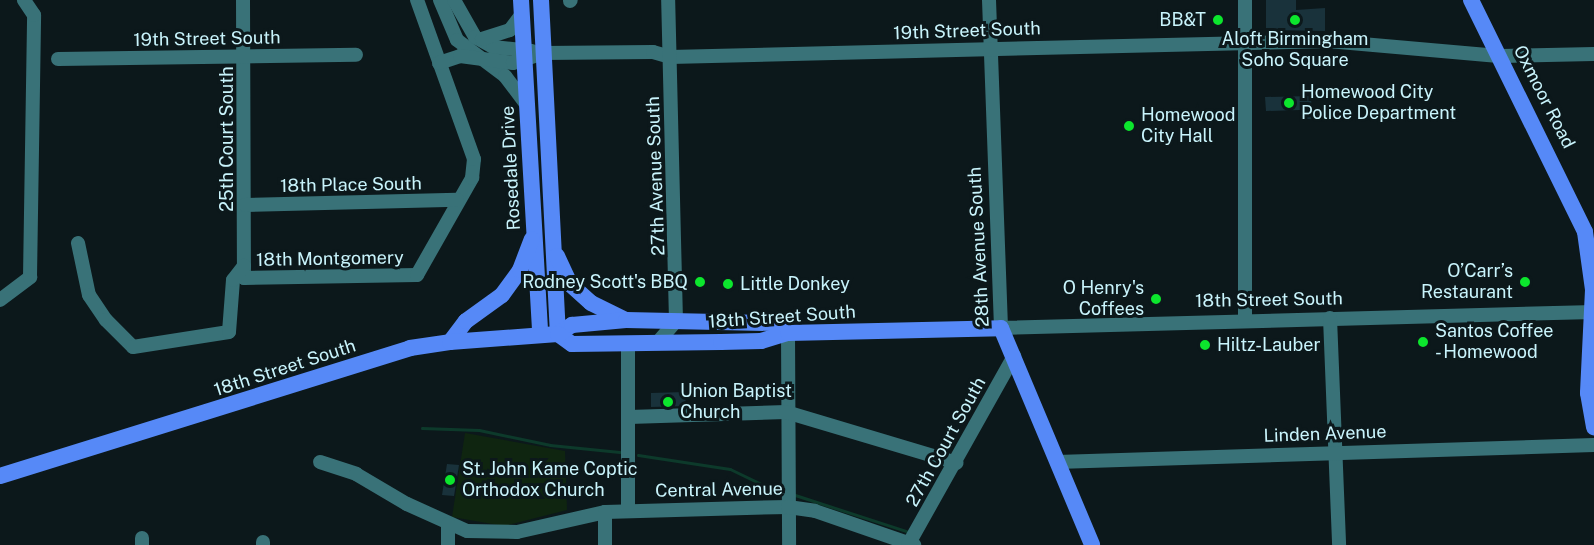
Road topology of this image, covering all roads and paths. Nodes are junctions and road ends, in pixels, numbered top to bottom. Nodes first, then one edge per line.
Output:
1 (24, 0) edge
2 (243, 0) edge
3 (417, 0) edge
4 (440, 0) edge
5 (453, 0) edge
6 (541, 0) edge
7 (668, 0) edge
8 (988, 0) edge
9 (1245, 0) edge
10 (1471, 0) edge
11 (521, 7) edge
12 (482, 39) junction
13 (1245, 43) junction
14 (990, 48) junction
15 (543, 53) junction
16 (524, 54) junction
17 (1594, 54) edge
18 (356, 55) dead end
19 (1501, 56) junction
20 (244, 57) junction
21 (670, 57) junction
22 (58, 59) dead end
23 (481, 59) junction
24 (439, 63) junction
25 (527, 105) junction
26 (457, 200) junction
27 (245, 205) junction
28 (534, 233) junction
29 (78, 243) dead end
30 (553, 249) junction
31 (244, 272) junction
32 (0, 300) edge
33 (1593, 312) edge
34 (1330, 318) junction
35 (626, 320) junction
36 (1245, 320) junction
37 (676, 321) junction
38 (1001, 328) junction
39 (788, 333) junction
40 (540, 334) junction
41 (558, 334) junction
42 (450, 342) junction
43 (657, 343) junction
44 (628, 344) junction
45 (1014, 356) junction
46 (786, 412) junction
47 (628, 417) junction
48 (1594, 428) edge
49 (1594, 445) edge
50 (1336, 452) junction
51 (320, 462) dead end
52 (1057, 462) junction
53 (957, 463) junction
54 (0, 476) edge
55 (788, 507) junction
56 (628, 510) junction
57 (604, 512) junction
58 (448, 524) junction
59 (1086, 542) edge
60 (910, 544) edge
61 (448, 545) edge
62 (605, 545) edge
63 (789, 545) edge
64 (1339, 545) edge

1 - 32 street
2 - 20 street, 25th Court South
3 - 24 street
4 - 23 street
5 - 12 street
6 - 15 main road, Rosedale Drive
7 - 21 street, 27th Avenue South
8 - 14 street, 28th Avenue South
9 - 13 street
10 - 19 main road, Oxmoor Road
11 - 12 street
11 - 16 main road, Rosedale Drive
12 - 16 street
13 - 14 street, 19th Street South
13 - 19 street, 19th Street South
13 - 36 street
14 - 21 street, 19th Street South
14 - 38 street, 28th Avenue South
15 - 16 street, 19th Street South
15 - 21 street, 19th Street South
15 - 30 main road, Rosedale Drive
16 - 23 street
16 - 25 main road, Rosedale Drive
17 - 19 street, 19th Street South
18 - 20 street, 19th Street South
19 - 33 main road, Oxmoor Road
20 - 22 street, 19th Street South
20 - 27 street, 25th Court South
21 - 37 street, 27th Avenue South
23 - 24 street
23 - 25 street
24 - 26 street
25 - 28 main road, Rosedale Drive
26 - 27 street, 18th Place South
26 - 31 street, 18th Montgomery
27 - 31 street, 25th Court South
28 - 40 main road, Rosedale Drive
28 - 42 main road
29 - 31 street
30 - 35 main road
30 - 41 main road, Rosedale Drive
33 - 34 street, 18th Street South
33 - 48 main road, Oxmoor Road
34 - 36 street, 18th Street South
34 - 50 street
35 - 37 main road
35 - 41 main road
36 - 38 street, 18th Street South
37 - 39 main road
37 - 43 street
38 - 39 main road, 18th Street South
38 - 45 main road, 28th Avenue South
39 - 43 main road, 18th Street South
39 - 46 street
40 - 41 main road, 18th Street South
40 - 42 main road, 18th Street South
41 - 44 main road, 18th Street South
42 - 54 main road, 18th Street South
43 - 44 main road, 18th Street South
44 - 47 street
45 - 52 main road, 28th Avenue South
45 - 53 street, 27th Court South
46 - 47 street
46 - 53 street
46 - 55 street
47 - 56 street
49 - 50 street, Linden Avenue
50 - 52 street, Linden Avenue
50 - 64 street
51 - 58 street, Central Avenue
52 - 59 main road, 28th Avenue South
53 - 60 street, 27th Court South
55 - 56 street, Central Avenue
55 - 60 street, Central Avenue
55 - 63 street
56 - 57 street, Central Avenue
57 - 58 street, Central Avenue
57 - 62 street
58 - 61 street

